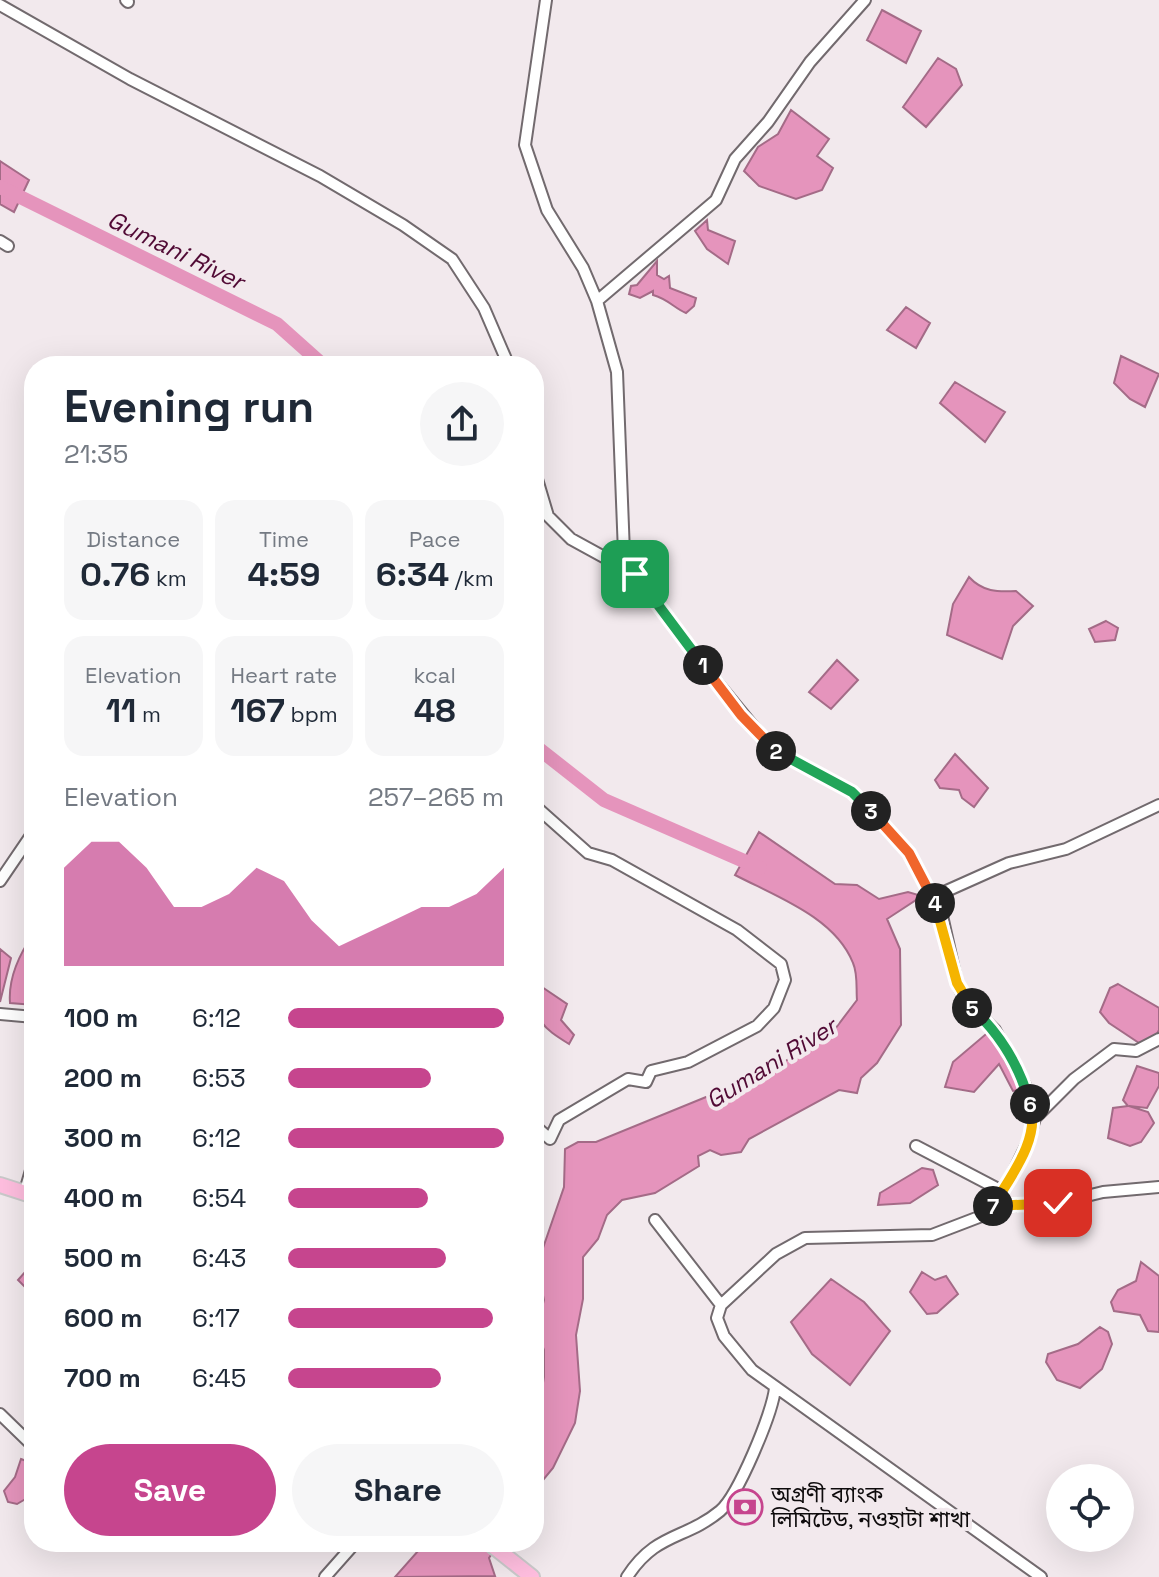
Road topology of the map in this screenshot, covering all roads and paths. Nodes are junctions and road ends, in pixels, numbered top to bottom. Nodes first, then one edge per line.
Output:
1 (546, 0) edge
2 (865, 0) edge
3 (0, 5) edge
4 (597, 301) junction
5 (505, 356) edge
6 (544, 503) edge
7 (635, 574) junction
8 (1159, 805) edge
9 (544, 814) edge
10 (24, 846) edge
11 (0, 881) edge
12 (933, 897) junction
13 (0, 1014) edge
14 (24, 1016) edge
15 (1159, 1039) edge
16 (1035, 1118) junction
17 (544, 1134) edge
18 (916, 1146) dead end
19 (0, 1185) edge
20 (1159, 1187) edge
21 (1002, 1191) junction
22 (24, 1192) edge
23 (992, 1207) junction
24 (655, 1220) dead end
25 (721, 1305) junction
26 (775, 1388) junction
27 (0, 1414) edge
28 (24, 1434) edge
29 (347, 1552) edge
30 (501, 1552) edge
31 (325, 1577) edge
32 (532, 1577) edge
33 (627, 1577) edge
34 (1041, 1577) edge

1 - 4 street
2 - 4 street
3 - 5 street
4 - 7 street
6 - 7 street
7 - 12 street
8 - 12 street
9 - 17 street
10 - 11 street
12 - 16 street
13 - 14 street
15 - 16 street
16 - 21 street
18 - 21 street
19 - 22 main road
20 - 23 street
21 - 23 street
23 - 25 street
24 - 25 street
25 - 26 street
26 - 33 street
26 - 34 street
27 - 28 street
29 - 31 street
30 - 32 main road

